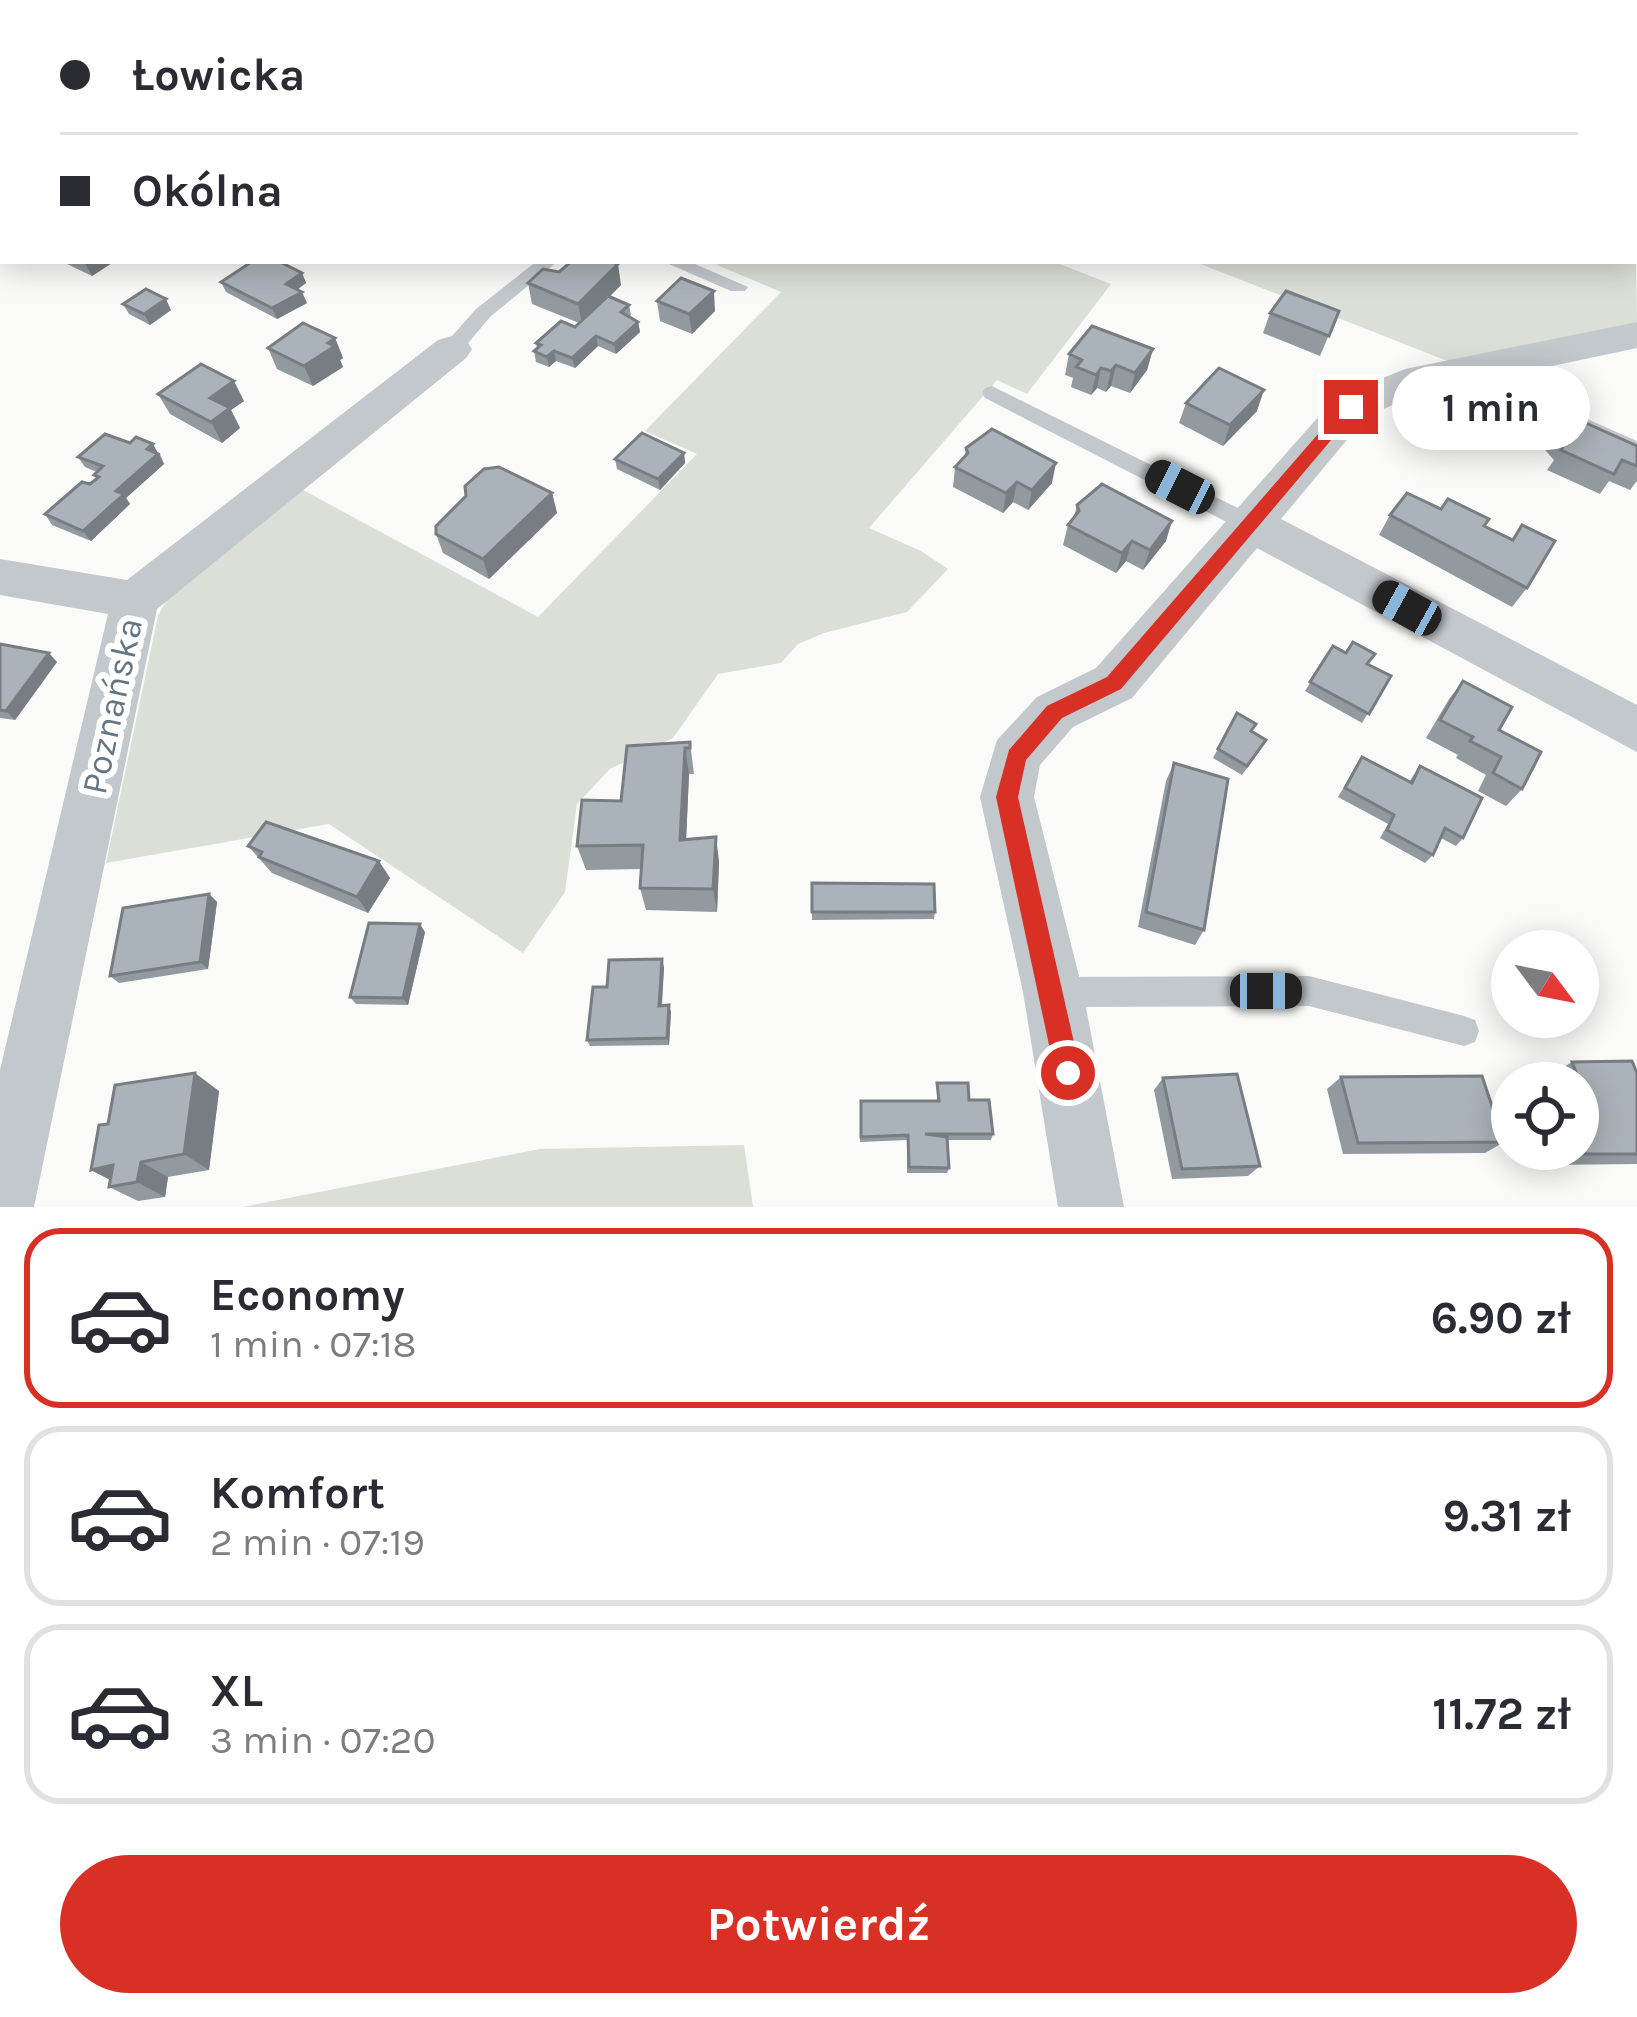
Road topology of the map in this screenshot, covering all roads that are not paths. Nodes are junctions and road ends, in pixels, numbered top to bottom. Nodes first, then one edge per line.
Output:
1 (545, 264) edge
2 (679, 264) edge
3 (738, 287) dead end
4 (1637, 335) edge
5 (452, 349) joint
6 (1460, 370) junction
7 (992, 393) dead end
8 (1637, 450) edge
9 (1254, 526) junction
10 (0, 578) edge
11 (135, 600) junction
12 (1637, 730) edge
13 (1053, 992) junction
14 (1464, 1031) dead end
15 (2, 1207) edge
16 (1091, 1207) edge

1 - 5 lane
2 - 3 lane
4 - 6 street
5 - 11 street, Poznańska
6 - 8 lane
6 - 9 street
7 - 9 lane
9 - 12 street
9 - 13 street
10 - 11 street
11 - 15 street, Poznańska
13 - 14 lane
13 - 16 street

